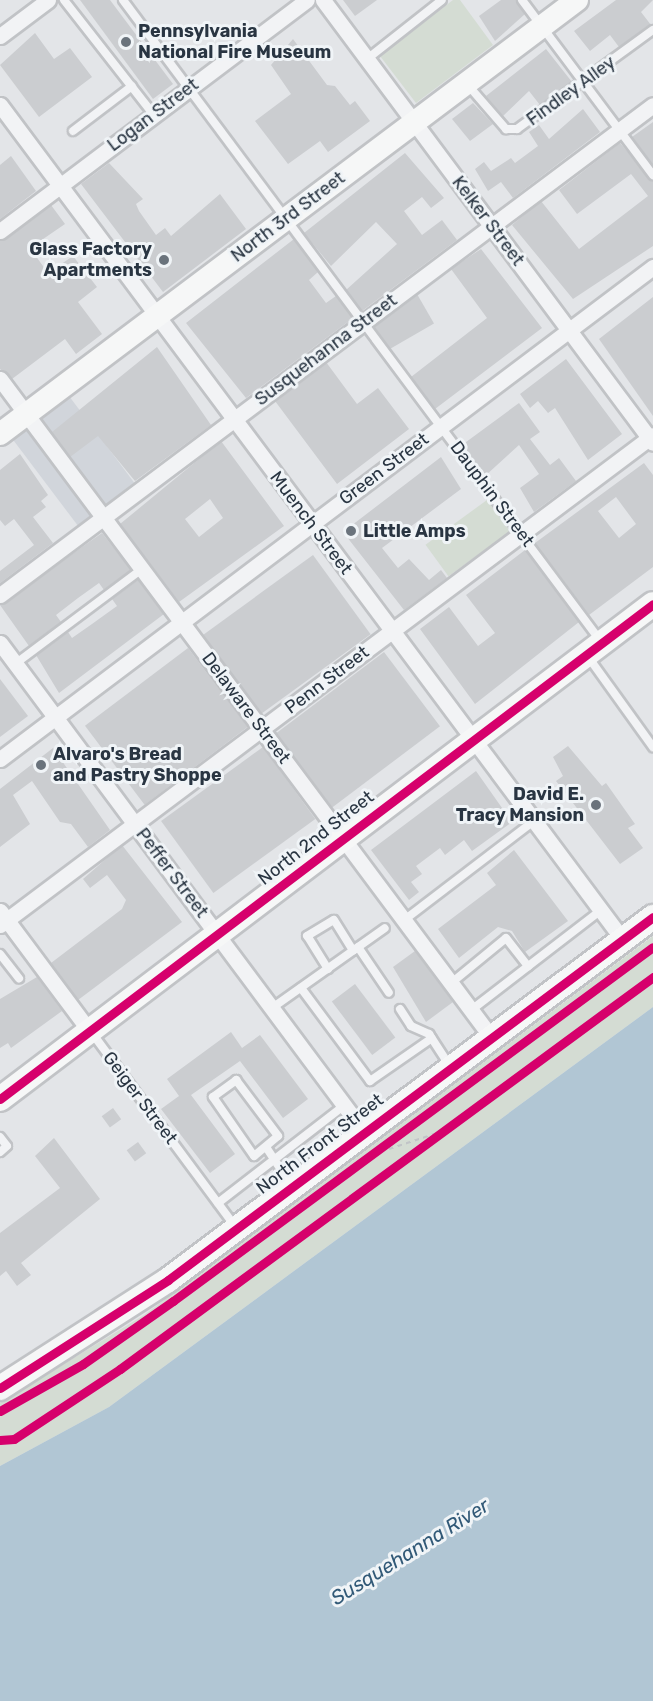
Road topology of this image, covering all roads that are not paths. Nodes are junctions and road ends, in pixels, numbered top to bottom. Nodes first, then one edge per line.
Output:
1 (48, 0) edge
2 (64, 0) edge
3 (123, 0) edge
4 (307, 0) edge
5 (323, 0) edge
6 (442, 0) edge
7 (522, 0) edge
8 (577, 0) edge
9 (542, 26) junction
10 (653, 30) edge
11 (0, 36) edge
12 (367, 59) junction
13 (584, 82) junction
14 (466, 83) junction
15 (132, 86) junction
16 (189, 89) junction
17 (0, 105) edge
18 (653, 105) edge
19 (154, 115) junction
20 (414, 122) junction
21 (619, 130) junction
22 (73, 131) dead end
23 (653, 175) edge
24 (60, 186) junction
25 (286, 219) junction
26 (491, 226) junction
27 (0, 231) edge
28 (653, 267) edge
29 (157, 316) junction
30 (363, 322) junction
31 (569, 330) junction
32 (0, 379) edge
33 (26, 414) junction
34 (234, 419) junction
35 (441, 427) junction
36 (0, 434) edge
37 (652, 439) edge
38 (103, 518) junction
39 (312, 524) junction
40 (521, 534) junction
41 (141, 569) junction
42 (0, 595) edge
43 (653, 604) edge
44 (181, 622) junction
45 (393, 631) junction
46 (0, 643) edge
47 (594, 649) junction
48 (15, 664) junction
49 (55, 717) junction
50 (261, 729) junction
51 (473, 740) junction
52 (653, 747) edge
53 (0, 759) edge
54 (534, 820) junction
55 (135, 825) junction
56 (342, 838) junction
57 (601, 910) junction
58 (653, 917) edge
59 (2, 919) edge
60 (403, 921) junction
61 (385, 928) dead end
62 (218, 936) junction
63 (623, 940) junction
64 (356, 949) junction
65 (0, 954) edge
66 (528, 966) junction
67 (327, 969) junction
68 (18, 978) dead end
69 (450, 984) junction
70 (301, 988) junction
71 (389, 993) dead end
72 (272, 1008) junction
73 (400, 1009) dead end
74 (470, 1011) junction
75 (91, 1033) junction
76 (432, 1038) junction
77 (492, 1038) junction
78 (451, 1068) junction
79 (0, 1099) edge
80 (345, 1105) junction
81 (0, 1137) edge
82 (374, 1143) junction
83 (266, 1147) junction
84 (0, 1152) edge
85 (274, 1159) junction
86 (292, 1186) junction
87 (218, 1203) junction
88 (236, 1227) junction
89 (0, 1388) edge

1 - 11 street
2 - 15 lane
3 - 16 lane, Dauphin Street
4 - 16 street, Logan Street
5 - 12 street, Kelker Street
6 - 12 lane
7 - 9 lane
8 - 9 main road, North 3rd Street
9 - 13 lane
9 - 14 main road, North 3rd Street
10 - 13 lane, Findley Alley
12 - 20 street, Kelker Street
13 - 14 lane, Findley Alley
13 - 21 lane
14 - 20 main road, North 3rd Street
15 - 19 lane
15 - 22 lane
16 - 19 street, Logan Street
16 - 25 lane, Dauphin Street
17 - 24 street, Muench Street
18 - 21 street, Susquehanna Street
19 - 24 street, Logan Street
20 - 25 main road, North 3rd Street
20 - 26 street, Kelker Street
21 - 23 lane
21 - 26 street, Susquehanna Street
24 - 27 street, Logan Street
24 - 29 street, Muench Street
25 - 29 main road, North 3rd Street
25 - 30 lane, Dauphin Street
26 - 30 street, Susquehanna Street
26 - 31 street, Kelker Street
28 - 31 street, Green Street
29 - 33 main road, North 3rd Street
29 - 34 street, Muench Street
30 - 34 street, Susquehanna Street
30 - 35 lane, Dauphin Street
31 - 35 street, Green Street
31 - 37 street, Kelker Street
32 - 33 street, Delaware Street
33 - 36 main road, North 3rd Street
33 - 38 street, Delaware Street
34 - 38 street, Susquehanna Street
34 - 39 street, Muench Street
35 - 39 street, Green Street
35 - 40 lane, Dauphin Street
37 - 40 street, Penn Street
38 - 41 street, Delaware Street
38 - 42 street, Susquehanna Street
39 - 44 street, Green Street
39 - 45 street, Muench Street
40 - 45 street, Penn Street
40 - 47 lane, Dauphin Street
41 - 44 street, Delaware Street
41 - 48 lane
43 - 47 main road, North 2nd Street
44 - 49 street, Green Street
44 - 50 street, Delaware Street
45 - 50 street, Penn Street
45 - 51 street, Muench Street
46 - 48 street, Peffer Street
47 - 51 main road, North 2nd Street
47 - 52 lane, Dauphin Street
48 - 49 street, Peffer Street
49 - 53 street, Green Street
49 - 55 street, Peffer Street
50 - 55 street, Penn Street
50 - 56 street, Delaware Street
51 - 54 street, Muench Street
51 - 56 main road, North 2nd Street
54 - 57 street, Muench Street
54 - 60 lane
55 - 59 street, Penn Street
55 - 62 street, Peffer Street
56 - 60 street, Delaware Street
56 - 62 main road, North 2nd Street
57 - 63 street, Muench Street
57 - 66 lane
58 - 63 main road, North Front Street
59 - 75 street, Geiger Street
60 - 69 street, Delaware Street
61 - 64 lane
62 - 72 street, Peffer Street
62 - 75 main road, North 2nd Street
63 - 77 main road, North Front Street
64 - 67 lane
64 - 67 lane
64 - 71 lane
65 - 68 lane
66 - 69 lane
66 - 74 lane
67 - 70 lane
69 - 74 street, Delaware Street
70 - 72 lane
70 - 76 lane
72 - 80 street, Peffer Street
73 - 76 lane
74 - 77 street, Delaware Street
75 - 79 main road, North 2nd Street
75 - 87 lane, Geiger Street
76 - 78 lane
77 - 78 main road, North Front Street
78 - 82 main road, North Front Street
80 - 82 street, Peffer Street
80 - 85 lane
81 - 84 lane
82 - 86 main road, North Front Street
83 - 83 lane
83 - 85 lane
85 - 86 lane
85 - 87 lane
86 - 88 main road, North Front Street
87 - 88 lane, Geiger Street
88 - 89 main road, North Front Street

